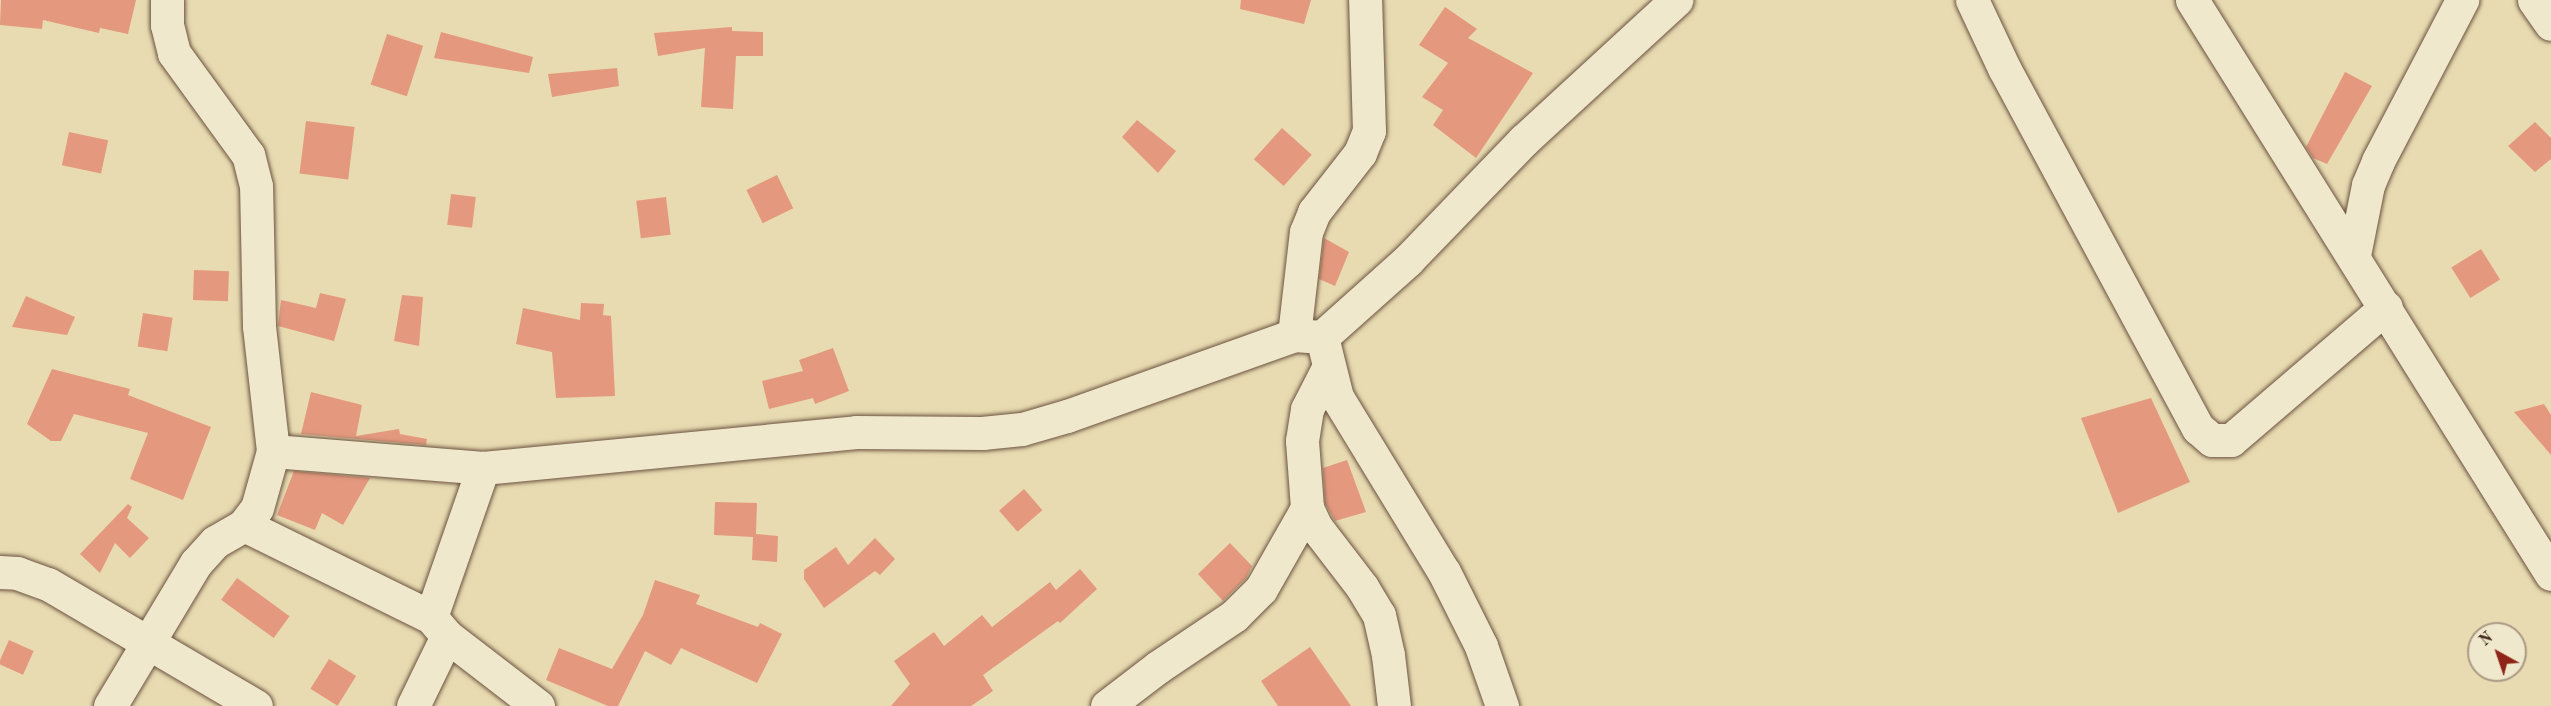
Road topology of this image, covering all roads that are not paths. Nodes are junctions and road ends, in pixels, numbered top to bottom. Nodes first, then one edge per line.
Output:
1 (167, 0) edge
2 (1365, 0) edge
3 (1676, 0) edge
4 (1972, 0) edge
5 (2192, 0) edge
6 (2462, 0) edge
7 (2534, 0) edge
8 (2551, 24) edge
9 (2354, 255) junction
10 (2386, 307) junction
11 (1314, 347) junction
12 (273, 451) junction
13 (483, 468) junction
14 (1307, 508) junction
15 (244, 525) junction
16 (0, 572) edge
17 (2551, 574) edge
18 (439, 627) junction
19 (146, 642) junction
20 (110, 706) edge
21 (256, 706) edge
22 (413, 706) edge
23 (538, 706) edge
24 (1107, 706) edge
25 (1394, 706) edge
26 (1502, 706) edge

1 - 12 street
2 - 11 street
3 - 11 street
4 - 10 street
5 - 9 street
6 - 9 street
7 - 8 street
9 - 10 street
10 - 17 street
11 - 13 street
11 - 14 street
11 - 26 street
12 - 13 street
12 - 15 street
13 - 18 street
14 - 24 street
14 - 25 street
15 - 18 street
15 - 19 street
16 - 19 street
18 - 22 street
18 - 23 street
19 - 20 street
19 - 21 street

